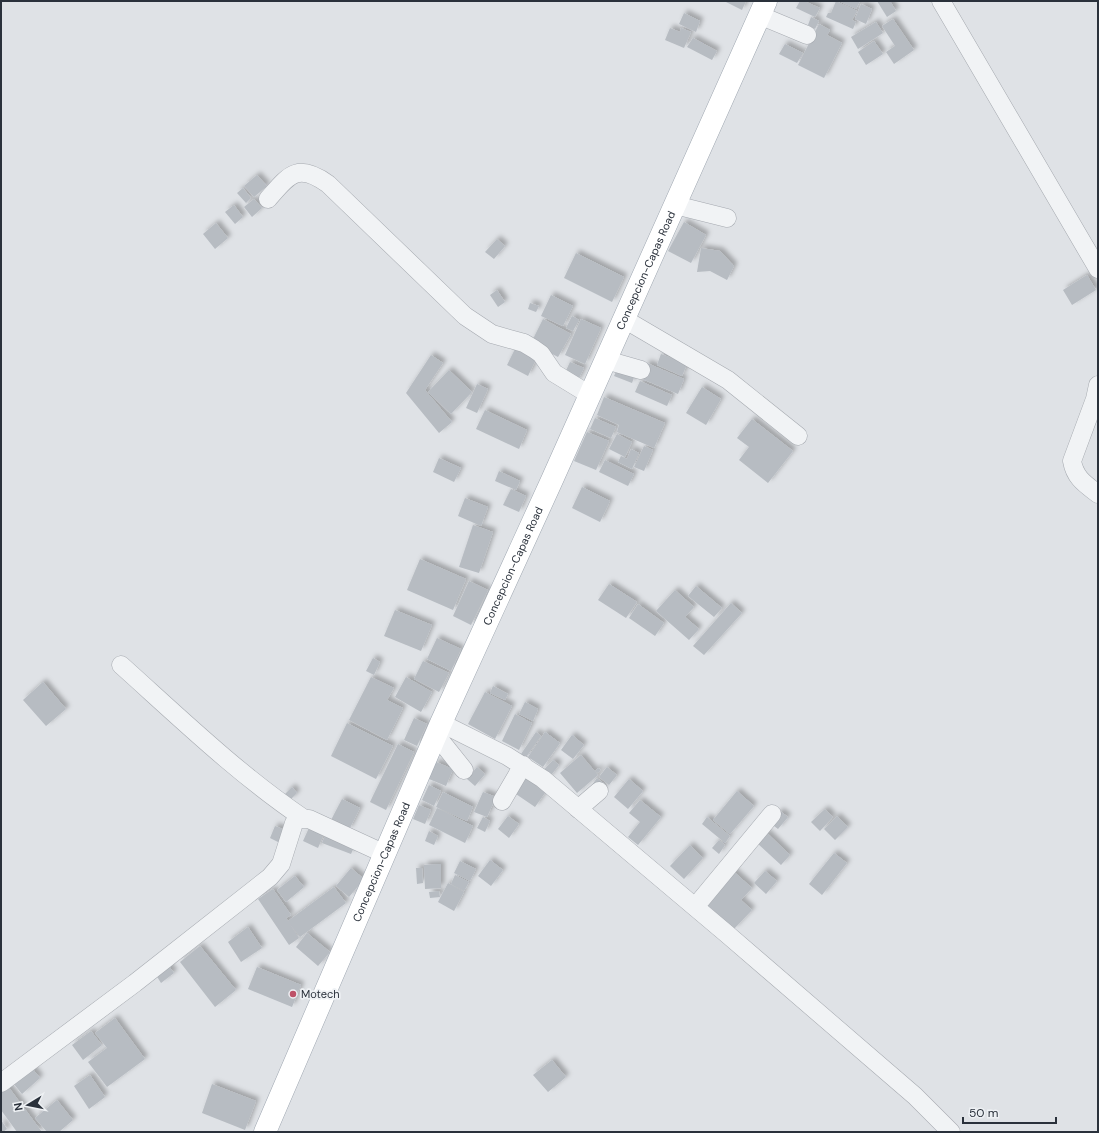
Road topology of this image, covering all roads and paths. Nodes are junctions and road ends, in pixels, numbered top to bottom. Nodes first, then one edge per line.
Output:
1 (941, 1) edge
2 (762, 8) edge
3 (807, 35) dead end
4 (268, 199) dead end
5 (675, 205) junction
6 (727, 218) dead end
7 (1098, 269) edge
8 (624, 318) junction
9 (606, 360) junction
10 (641, 370) dead end
11 (1098, 385) edge
12 (590, 395) junction
13 (798, 436) dead end
14 (1098, 494) edge
15 (121, 665) dead end
16 (439, 729) junction
17 (523, 765) junction
18 (464, 770) dead end
19 (599, 791) dead end
20 (502, 801) dead end
21 (578, 809) junction
22 (772, 814) dead end
23 (303, 818) junction
24 (385, 854) junction
25 (695, 907) junction
26 (1, 1083) edge
27 (265, 1132) edge
28 (951, 1132) edge

1 - 7 street
2 - 3 street
2 - 5 main road, Concepcion-Capas Road
4 - 12 street
5 - 6 street
5 - 8 main road, Concepcion-Capas Road
8 - 9 main road, Concepcion-Capas Road
8 - 13 street
9 - 10 street
9 - 12 main road, Concepcion-Capas Road
11 - 14 street
12 - 16 main road, Concepcion-Capas Road
15 - 23 street
16 - 17 street
16 - 18 street
16 - 24 main road, Concepcion-Capas Road
17 - 20 street
17 - 21 street
19 - 21 street
21 - 25 street
22 - 25 street
23 - 24 street
23 - 26 street
24 - 27 main road, Concepcion-Capas Road
25 - 28 street

